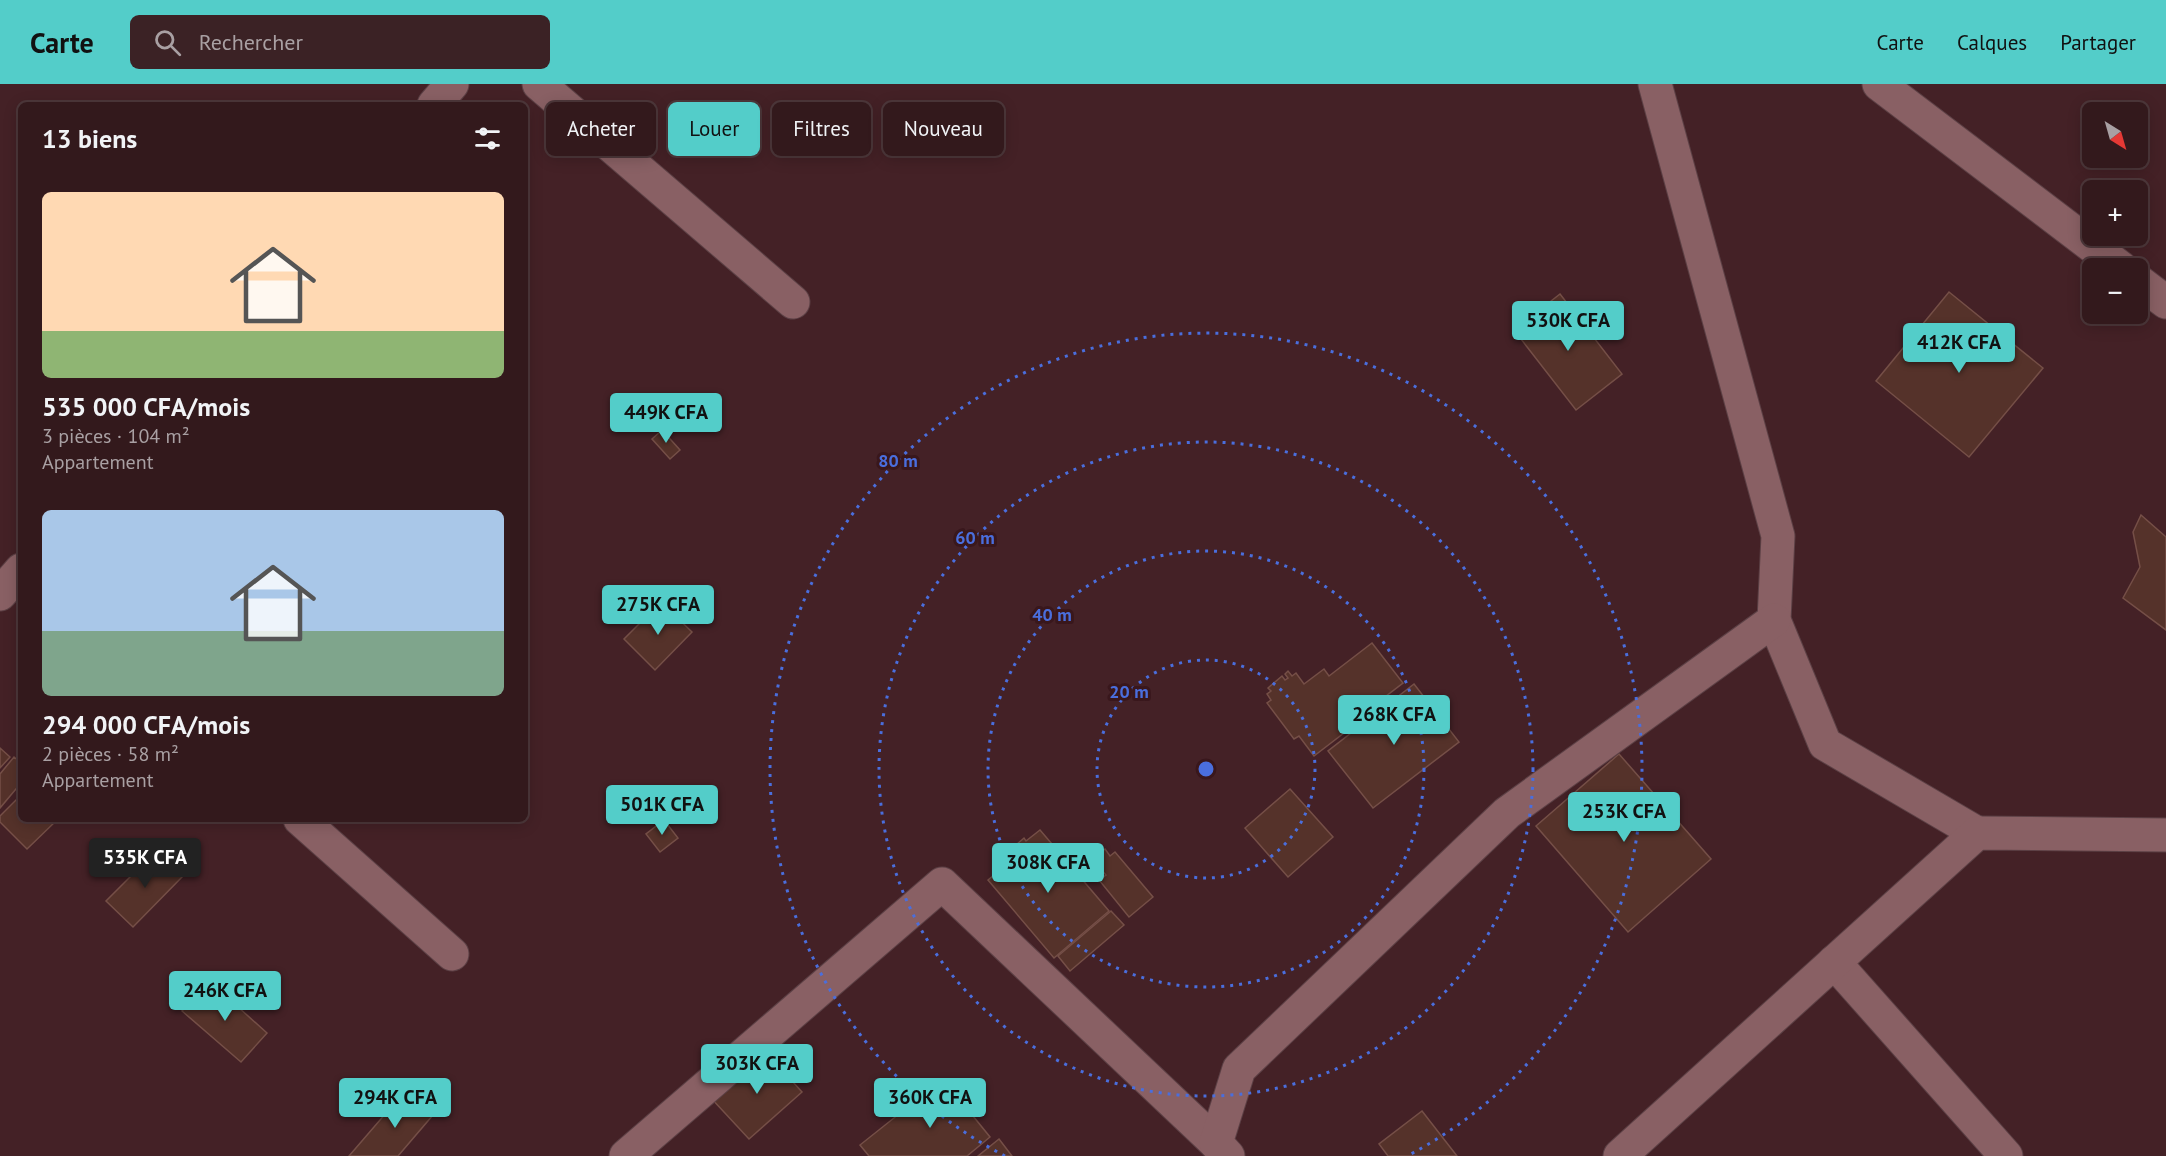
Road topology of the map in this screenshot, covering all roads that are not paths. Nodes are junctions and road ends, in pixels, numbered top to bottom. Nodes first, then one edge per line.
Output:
1 (452, 84) edge
2 (539, 84) edge
3 (1655, 84) edge
4 (1879, 84) edge
5 (437, 102) edge
6 (2108, 258) edge
7 (2148, 288) edge
8 (794, 302) dead end
9 (2166, 302) edge
10 (1774, 620) junction
11 (303, 822) edge
12 (1977, 833) junction
13 (2166, 835) edge
14 (452, 954) dead end
15 (1834, 962) junction
16 (1222, 1149) edge
17 (626, 1156) edge
18 (1620, 1156) edge
19 (2006, 1156) edge

1 - 5 street
2 - 8 street
3 - 10 street
4 - 6 street
7 - 9 street
10 - 12 street
10 - 16 street
11 - 14 street
12 - 13 street
12 - 15 street
15 - 18 street
15 - 19 street
16 - 17 street

